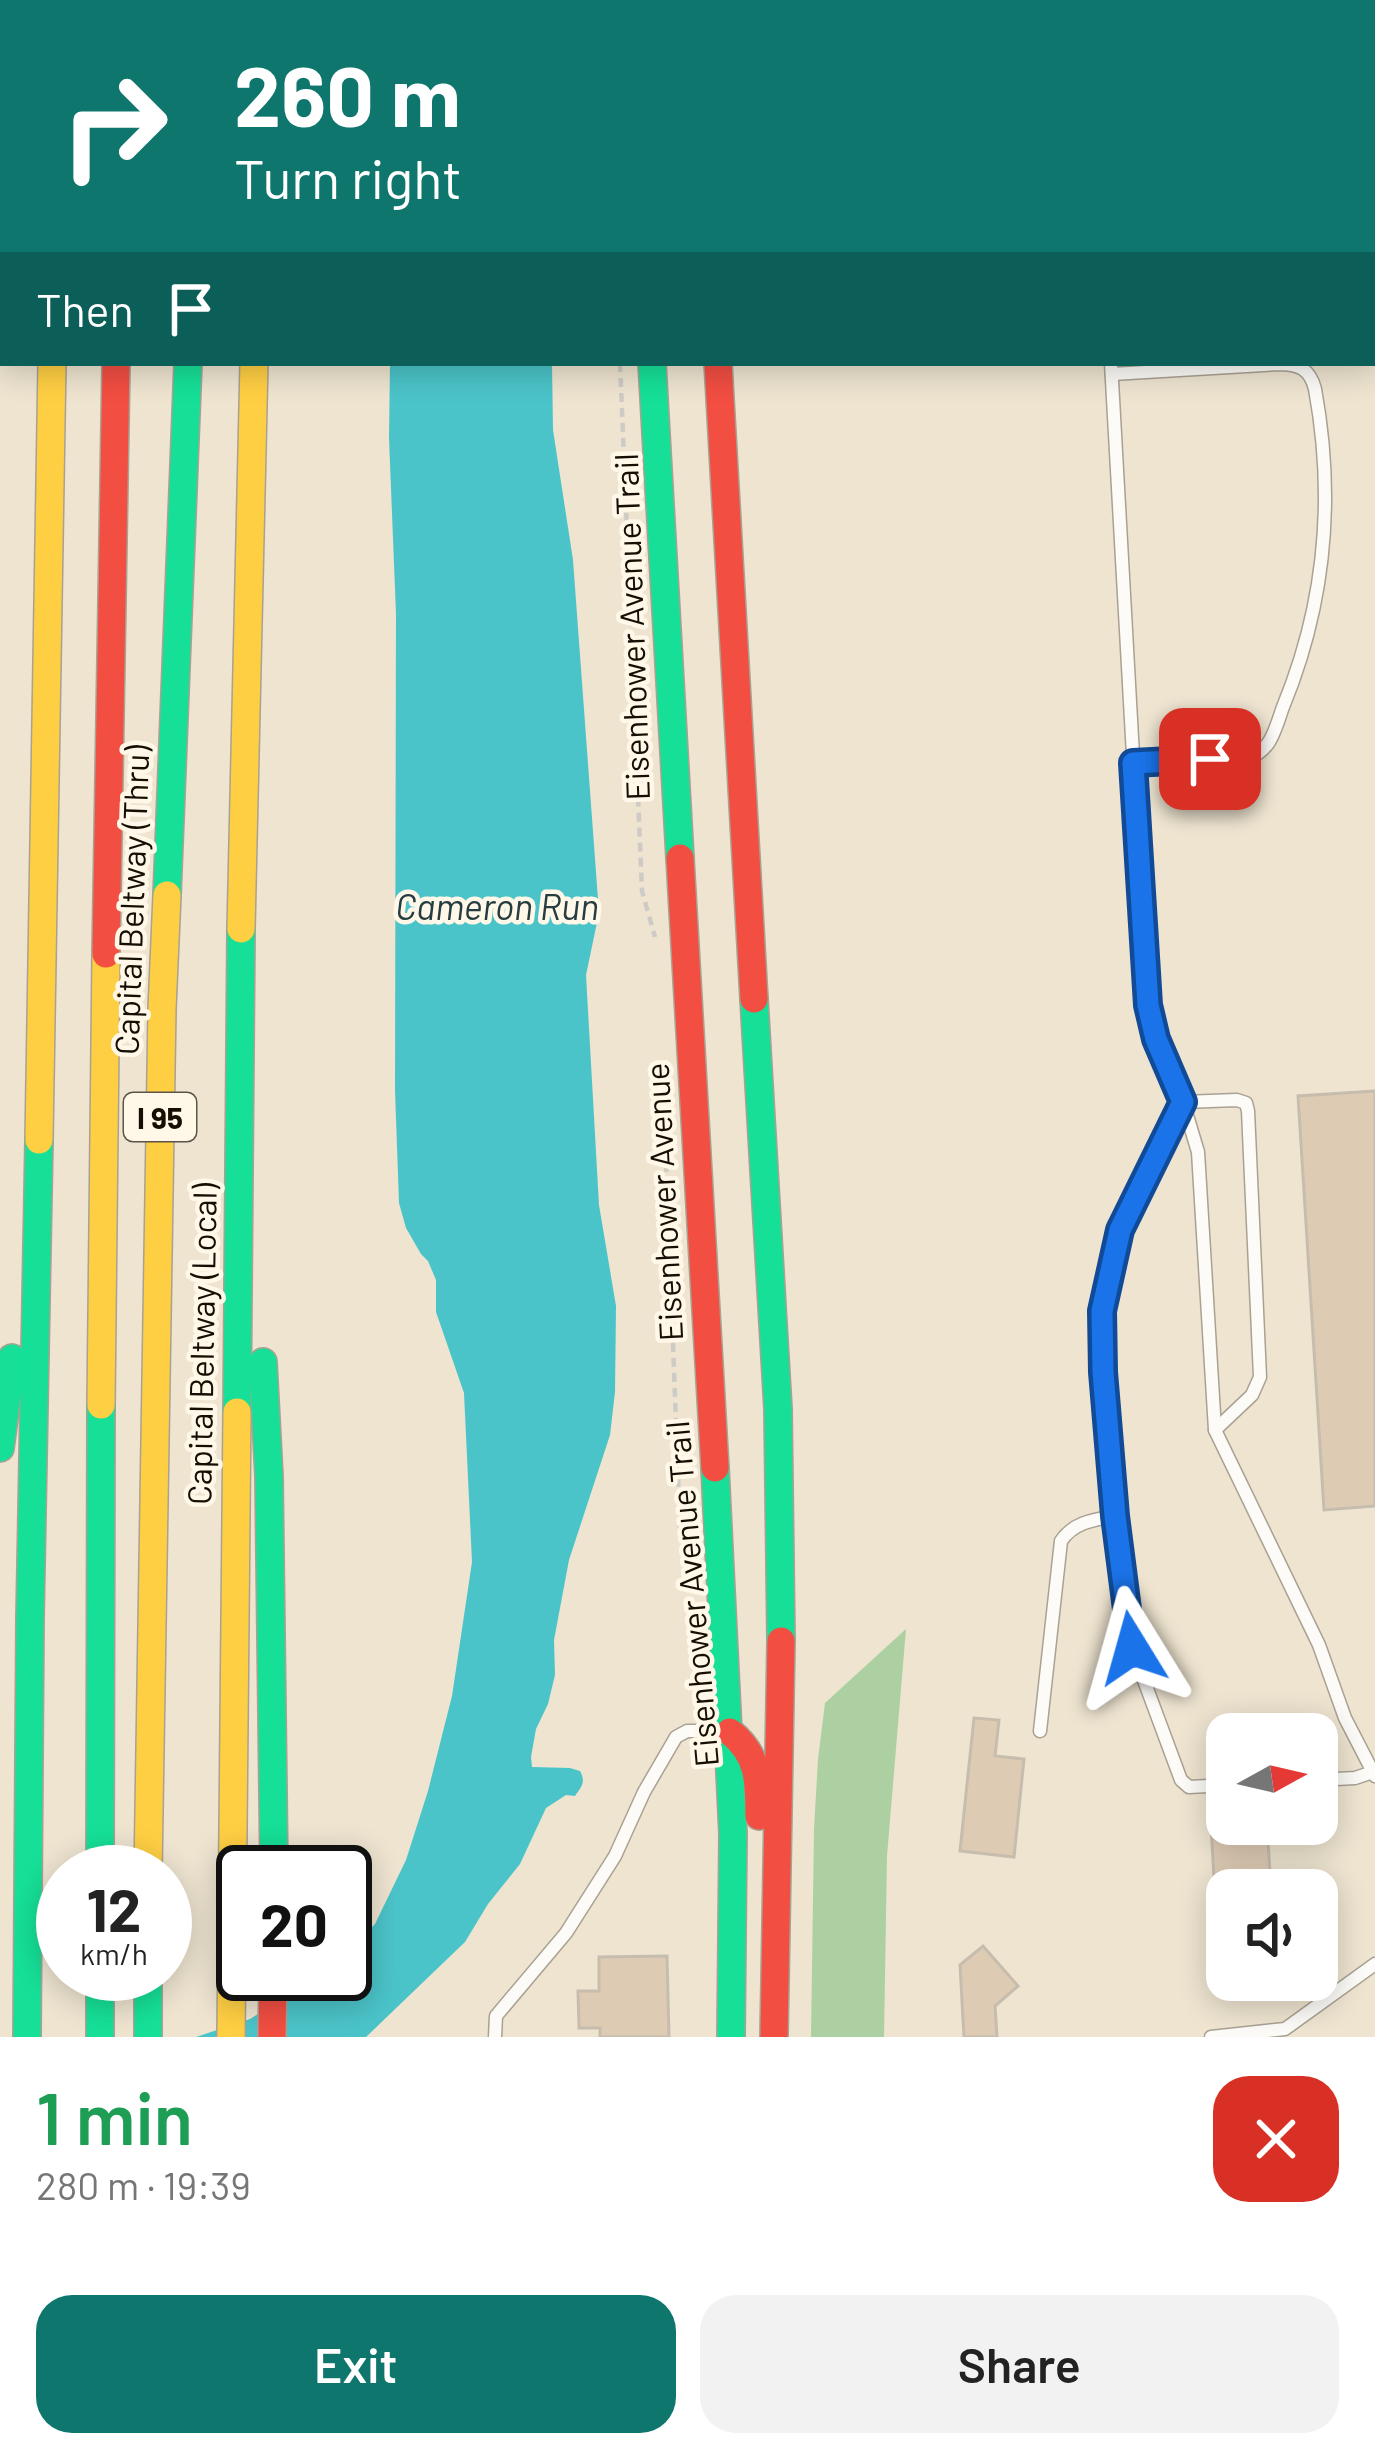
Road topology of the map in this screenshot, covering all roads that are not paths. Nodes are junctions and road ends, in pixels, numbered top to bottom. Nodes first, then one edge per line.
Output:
1 (52, 366) edge
2 (116, 366) edge
3 (188, 366) edge
4 (254, 366) edge
5 (652, 366) edge
6 (718, 366) edge
7 (1195, 366) edge
8 (1300, 366) edge
9 (1111, 368) edge
10 (1133, 763) junction
11 (241, 923) junction
12 (1183, 1102) junction
13 (39, 1148) junction
14 (1215, 1430) junction
15 (0, 1448) edge
16 (1115, 1516) junction
17 (1040, 1731) dead end
18 (730, 1732) junction
19 (1374, 1774) edge
20 (1338, 1779) edge
21 (1206, 1786) edge
22 (100, 1845) edge
23 (148, 1845) edge
24 (274, 1845) edge
25 (1375, 1964) edge
26 (775, 1991) junction
27 (100, 2001) edge
28 (148, 2001) edge
29 (273, 2001) edge
30 (27, 2037) edge
31 (100, 2037) edge
32 (148, 2037) edge
33 (231, 2037) edge
34 (272, 2037) edge
35 (495, 2037) edge
36 (731, 2037) edge
37 (774, 2037) edge
38 (1210, 2037) edge

1 - 13 main road
2 - 22 main road, Capital Beltway (Thru) / I 95
3 - 23 main road, Capital Beltway (Thru) / I 95
4 - 11 main road, Capital Beltway (Local) / I 95
5 - 18 main road, Eisenhower Avenue
6 - 26 main road
7 - 9 lane
8 - 10 lane
9 - 10 lane
10 - 12 lane
11 - 24 main road
11 - 33 main road, Capital Beltway (Local) / I 95
12 - 14 lane
12 - 14 lane
12 - 16 lane
13 - 15 main road
13 - 30 main road
14 - 19 lane
16 - 17 lane
16 - 21 lane
18 - 26 main road
18 - 35 lane
18 - 36 main road, Eisenhower Avenue
19 - 20 lane
25 - 38 lane
26 - 37 main road
27 - 31 main road
28 - 32 main road
29 - 34 main road

